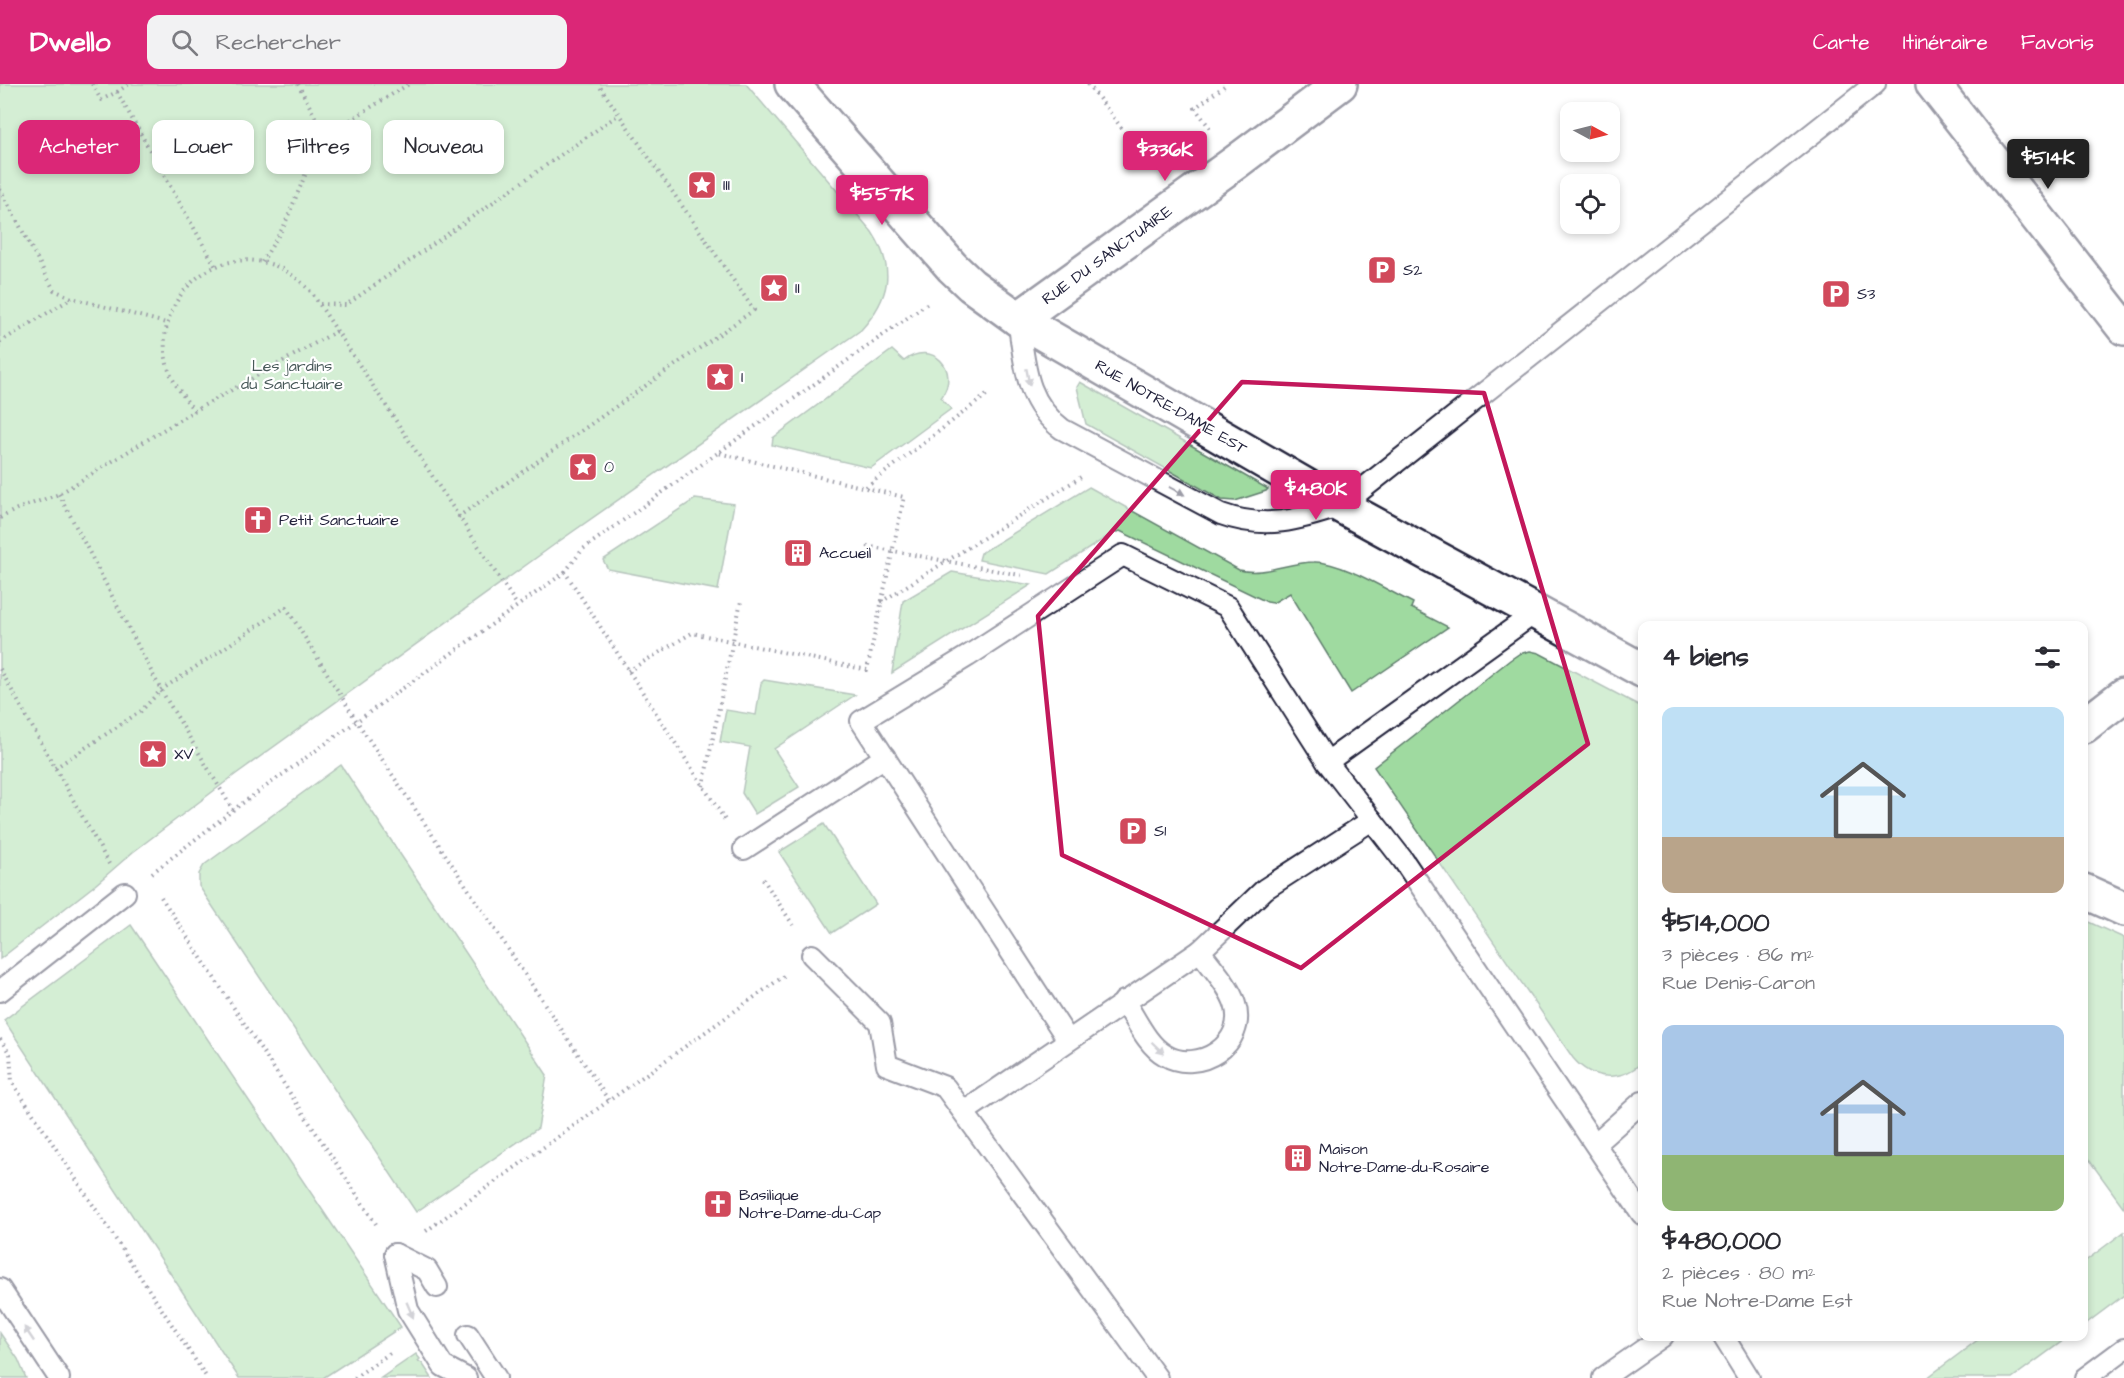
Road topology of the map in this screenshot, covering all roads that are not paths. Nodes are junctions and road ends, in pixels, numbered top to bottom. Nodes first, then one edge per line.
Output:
1 (792, 84) edge
2 (1340, 84) edge
3 (1875, 84) edge
4 (1933, 84) edge
5 (1018, 319) junction
6 (2124, 328) edge
7 (1341, 506) junction
8 (1536, 612) junction
9 (1638, 668) edge
10 (2124, 695) edge
11 (2088, 723) edge
12 (885, 758) junction
13 (1326, 762) junction
14 (1372, 820) junction
15 (744, 849) road end
16 (125, 893) road end
17 (2088, 893) edge
18 (2124, 909) edge
19 (1200, 951) junction
20 (812, 955) road end
21 (0, 991) edge
22 (1124, 1001) junction
23 (1068, 1040) junction
24 (1638, 1106) edge
25 (964, 1112) junction
26 (1596, 1143) junction
27 (1638, 1208) edge
28 (437, 1287) dead end
29 (0, 1289) edge
30 (468, 1335) dead end
31 (1656, 1341) edge
32 (1726, 1341) edge
33 (2124, 1349) edge
34 (59, 1378) edge
35 (466, 1378) edge
36 (496, 1378) edge
37 (1157, 1378) edge
38 (1603, 1378) edge
39 (1749, 1378) edge
40 (2085, 1378) edge

1 - 5 street, RUE NOTRE-DAME EST
2 - 5 street, RUE DU SANCTUAIRE
3 - 7 lane
4 - 6 street
5 - 7 street, RUE NOTRE-DAME EST
5 -> 7 lane
7 - 8 street, RUE NOTRE-DAME EST
8 - 9 street, RUE NOTRE-DAME EST
8 - 13 lane
10 - 11 street
12 - 13 lane
12 - 15 lane
12 - 23 lane
13 - 14 lane
14 - 19 lane
14 - 26 lane
16 - 21 lane
17 - 18 street
19 - 22 lane
22 -> 19 lane
20 - 25 lane
22 - 23 lane
23 - 25 lane
24 - 26 lane
25 - 37 lane
26 - 27 lane
28 -> 35 lane
34 -> 29 lane
30 - 36 lane
31 - 38 lane
32 - 39 lane
33 - 40 lane

